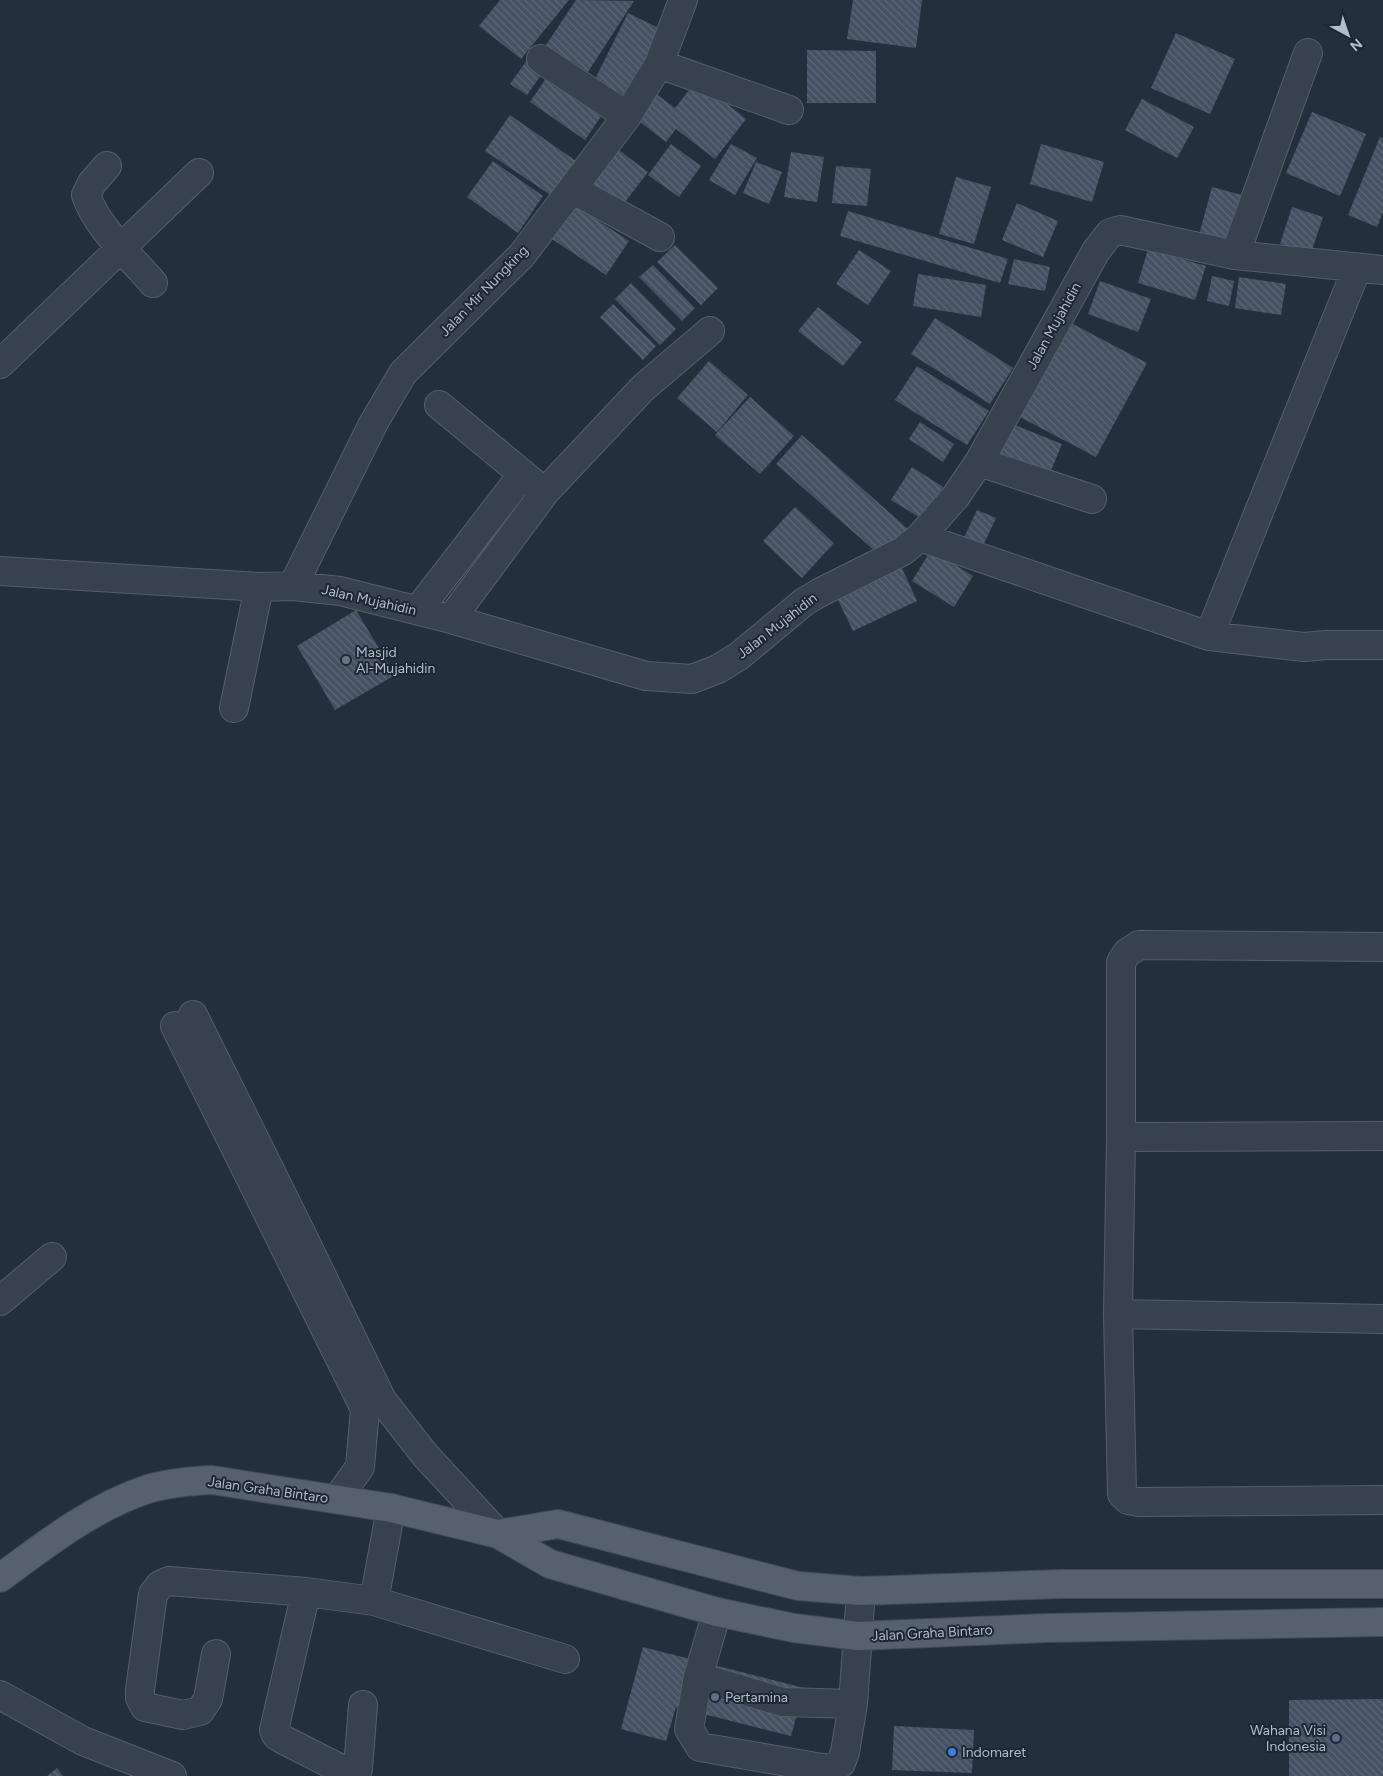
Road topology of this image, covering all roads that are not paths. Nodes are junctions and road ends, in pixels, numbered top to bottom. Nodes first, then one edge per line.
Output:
1 (683, 0) edge
2 (1308, 53) dead end
3 (541, 59) dead end
4 (659, 64) junction
5 (789, 110) dead end
6 (626, 116) junction
7 (107, 166) dead end
8 (199, 173) dead end
9 (572, 188) junction
10 (660, 237) dead end
11 (121, 248) junction
12 (1235, 255) junction
13 (1370, 269) edge
14 (153, 283) dead end
15 (710, 332) dead end
16 (0, 364) edge
17 (439, 405) dead end
18 (979, 462) junction
19 (523, 474) junction
20 (545, 492) junction
21 (1092, 499) dead end
22 (920, 537) junction
23 (0, 571) edge
24 (293, 586) junction
25 (260, 587) junction
26 (418, 610) junction
27 (451, 619) junction
28 (1209, 636) junction
29 (1383, 645) edge
30 (234, 708) dead end
31 (1383, 947) edge
32 (184, 1021) dead end
33 (1383, 1136) edge
34 (1121, 1137) junction
35 (52, 1257) dead end
36 (0, 1301) edge
37 (1118, 1314) junction
38 (1383, 1319) edge
39 (373, 1404) junction
40 (337, 1499) junction
41 (1383, 1500) edge
42 (391, 1508) junction
43 (498, 1534) junction
44 (0, 1578) edge
45 (1383, 1584) edge
46 (861, 1591) junction
47 (306, 1592) junction
48 (374, 1601) junction
49 (717, 1612) junction
50 (1383, 1622) edge
51 (858, 1636) junction
52 (216, 1654) dead end
53 (565, 1659) dead end
54 (698, 1677) junction
55 (0, 1695) edge
56 (853, 1704) junction
57 (362, 1705) dead end
58 (172, 1776) edge

1 - 4 street, Jalan Mir Nungking
2 - 12 street
3 - 6 street
4 - 5 street
4 - 6 street, Jalan Mir Nungking
6 - 9 street, Jalan Mir Nungking
7 - 11 street
8 - 11 street
9 - 10 street
9 - 24 street, Jalan Mir Nungking
11 - 14 street
11 - 16 street
12 - 13 street, Jalan Mujahidin
12 - 18 street, Jalan Mujahidin
13 - 28 street
15 - 20 street
17 - 19 street
18 - 21 street
18 - 22 street, Jalan Mujahidin
19 - 20 street
19 - 26 street
20 - 27 street
22 - 27 street, Jalan Mujahidin
22 - 28 street
23 - 25 street, Jalan Mujahidin
24 - 25 street, Jalan Mujahidin
24 - 26 street, Jalan Mujahidin
25 - 30 street
26 - 27 street, Jalan Mujahidin
28 - 29 street
31 - 34 street
32 - 39 street
33 - 34 street
34 - 37 street
35 - 36 street
37 - 38 street
37 - 41 street
39 - 40 street
39 - 43 street
40 - 42 main road, Jalan Graha Bintaro
40 - 44 main road, Jalan Graha Bintaro
42 - 43 main road, Jalan Graha Bintaro
42 - 48 street
43 - 46 main road, Jalan Graha Bintaro
43 - 49 main road, Jalan Graha Bintaro
45 - 46 main road, Jalan Graha Bintaro
46 - 51 street
47 - 48 street
47 - 52 street
47 - 57 street
48 - 53 street
49 - 51 main road, Jalan Graha Bintaro
49 - 54 street
50 - 51 main road, Jalan Graha Bintaro
51 - 56 street
54 - 56 street
54 - 56 street
55 - 58 street

